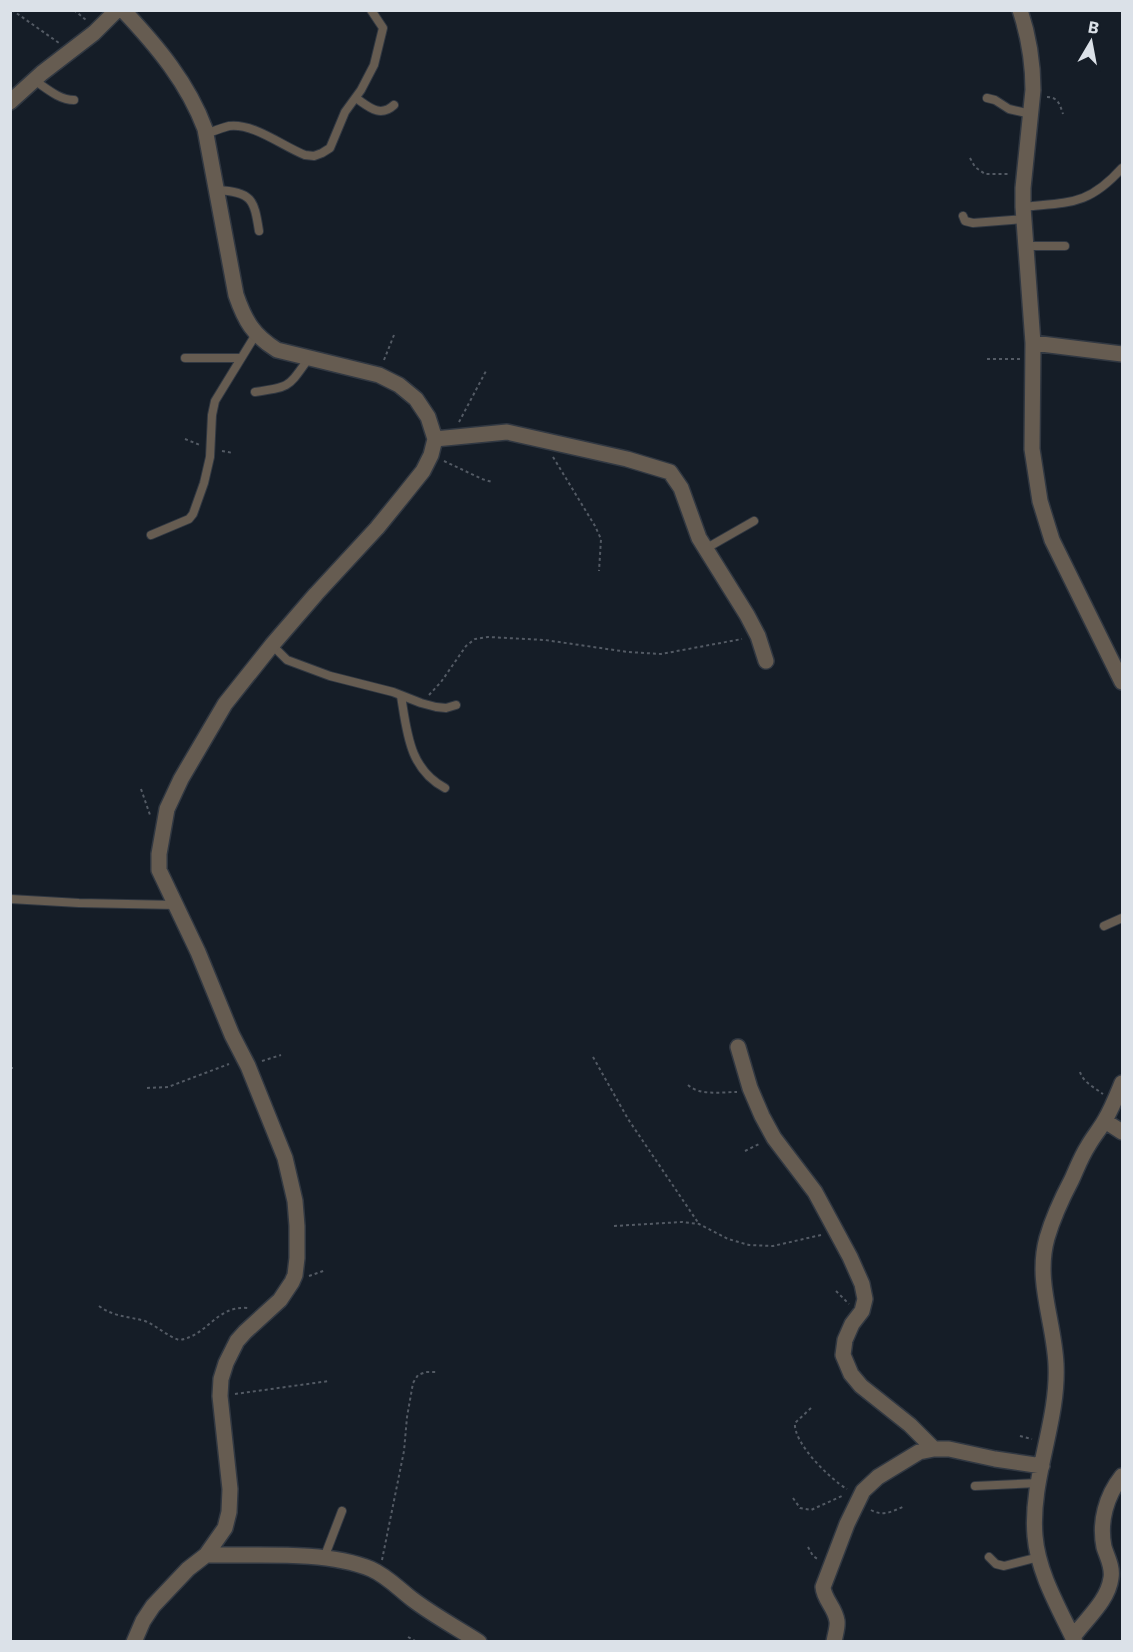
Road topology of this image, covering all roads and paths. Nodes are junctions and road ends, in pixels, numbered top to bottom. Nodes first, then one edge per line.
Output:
1 (12, 10) edge
2 (117, 10) edge
3 (123, 10) edge
4 (371, 10) edge
5 (1020, 10) edge
6 (70, 51) junction
7 (34, 80) junction
8 (1033, 96) junction
9 (356, 98) junction
10 (987, 98) dead end
11 (74, 100) dead end
12 (10, 102) edge
13 (394, 105) dead end
14 (1031, 114) junction
15 (1063, 114) dead end
16 (206, 135) junction
17 (970, 158) dead end
18 (1122, 168) edge
19 (1024, 174) junction
20 (217, 190) junction
21 (1023, 213) junction
22 (963, 216) dead end
23 (259, 231) dead end
24 (1025, 246) junction
25 (1065, 246) dead end
26 (256, 334) junction
27 (394, 335) dead end
28 (1033, 343) junction
29 (1122, 354) edge
30 (309, 357) junction
31 (185, 358) dead end
32 (241, 358) junction
33 (987, 358) dead end
34 (1033, 359) junction
35 (486, 371) dead end
36 (378, 375) junction
37 (255, 392) dead end
38 (443, 438) junction
39 (542, 440) junction
40 (431, 455) junction
41 (492, 482) dead end
42 (754, 521) dead end
43 (151, 535) dead end
44 (705, 549) junction
45 (599, 571) dead end
46 (758, 636) junction
47 (272, 645) junction
48 (766, 661) dead end
49 (1122, 682) edge
50 (401, 696) junction
51 (421, 703) junction
52 (456, 705) dead end
53 (445, 788) dead end
54 (10, 899) edge
55 (176, 905) junction
56 (1122, 918) edge
57 (1104, 926) dead end
58 (738, 1047) dead end
59 (281, 1055) dead end
60 (593, 1057) dead end
61 (246, 1063) junction
62 (1080, 1072) dead end
63 (1122, 1083) edge
64 (688, 1085) dead end
65 (147, 1088) dead end
66 (752, 1092) junction
67 (1113, 1102) junction
68 (1105, 1121) junction
69 (1122, 1132) edge
70 (699, 1224) junction
71 (614, 1226) dead end
72 (836, 1232) junction
73 (99, 1306) dead end
74 (264, 1315) junction
75 (437, 1372) dead end
76 (329, 1381) dead end
77 (220, 1396) junction
78 (811, 1408) dead end
79 (934, 1449) junction
80 (1042, 1466) junction
81 (1122, 1476) edge
82 (1039, 1484) junction
83 (975, 1486) dead end
84 (859, 1497) junction
85 (793, 1498) dead end
86 (905, 1506) dead end
87 (342, 1512) dead end
88 (206, 1555) junction
89 (989, 1557) dead end
90 (1039, 1557) junction
91 (324, 1558) junction
92 (380, 1574) junction
93 (408, 1636) dead end
94 (1074, 1639) edge
95 (134, 1641) edge
96 (417, 1641) edge
97 (478, 1641) edge
98 (834, 1641) edge

1 - 6 path
2 - 6 street
3 - 16 street
4 - 9 lane
5 - 8 street
6 - 7 street
7 - 11 lane
7 - 12 street
8 - 14 street
8 - 15 path
9 - 13 lane
9 - 16 lane
10 - 14 lane
14 - 19 street
16 - 20 street
17 - 19 path
18 - 21 lane
19 - 21 street
20 - 23 lane
20 - 26 street
21 - 22 lane
21 - 24 street
24 - 25 lane
24 - 28 street
26 - 30 street
26 - 32 lane
27 - 36 path
28 - 29 street
28 - 34 street
30 - 36 street
30 - 37 lane
31 - 32 lane
32 - 43 lane
33 - 34 path
34 - 49 street
35 - 38 path
36 - 38 street
38 - 39 street
38 - 40 street
39 - 44 street
39 - 45 path
40 - 41 path
40 - 47 street
42 - 44 lane
44 - 46 street
46 - 48 street
46 - 51 path
47 - 50 lane
47 - 55 street
50 - 51 lane
50 - 53 lane
51 - 52 lane
54 - 55 lane
55 - 61 street
56 - 57 lane
58 - 66 street
59 - 61 path
60 - 70 path
61 - 65 path
61 - 74 street
62 - 67 path
63 - 67 street
64 - 66 path
66 - 72 street
67 - 68 street
68 - 69 street
68 - 80 street
70 - 71 path
70 - 72 path
72 - 79 street
73 - 74 path
74 - 77 street
75 - 92 path
76 - 77 path
77 - 88 street
78 - 85 path
79 - 80 street
79 - 84 street
80 - 82 street
81 - 94 street
82 - 83 lane
82 - 90 street
84 - 86 path
84 - 98 street
87 - 91 lane
88 - 91 street
88 - 95 street
89 - 90 lane
90 - 94 street
91 - 92 street
92 - 97 street
93 - 96 path

